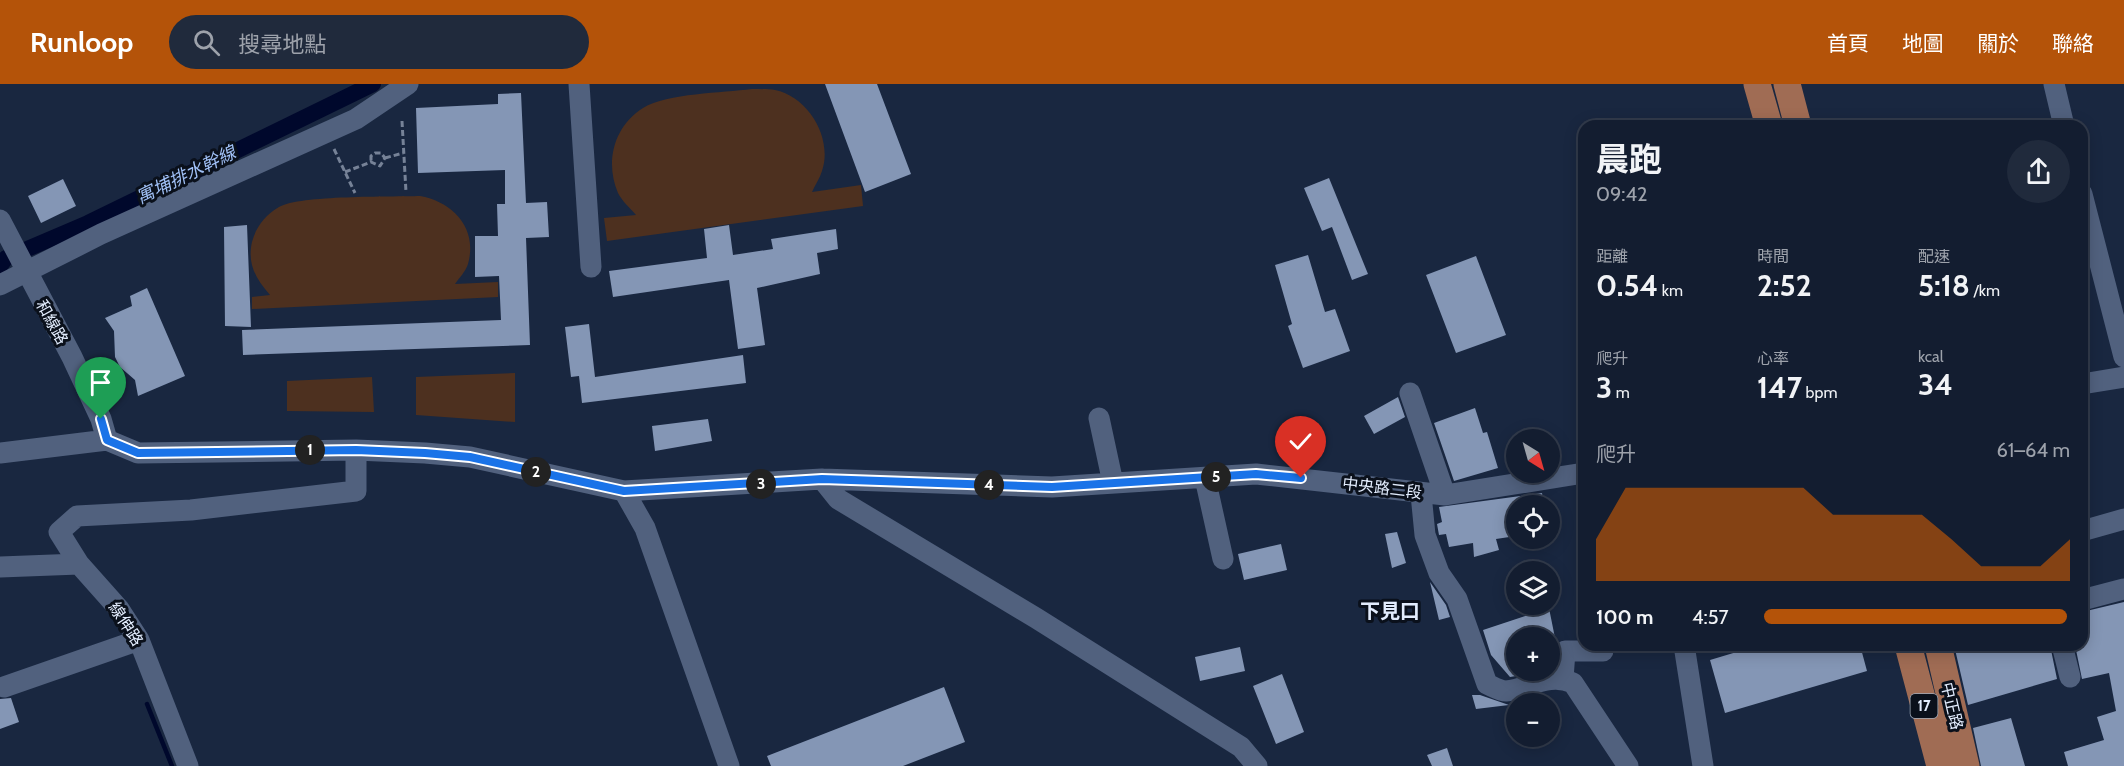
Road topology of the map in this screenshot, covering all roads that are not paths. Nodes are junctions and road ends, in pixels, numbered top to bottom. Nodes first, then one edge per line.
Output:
1 (408, 84) edge
2 (579, 84) edge
3 (1757, 84) edge
4 (1787, 84) edge
5 (2054, 84) edge
6 (1767, 120) edge
7 (1796, 120) edge
8 (2063, 120) edge
9 (2088, 217) edge
10 (0, 220) edge
11 (591, 267) dead end
12 (24, 271) junction
13 (0, 285) edge
14 (2124, 357) edge
15 (2124, 377) edge
16 (2088, 383) edge
17 (1410, 393) dead end
18 (1099, 418) dead end
19 (107, 440) junction
20 (356, 450) junction
21 (0, 453) edge
22 (1578, 474) edge
23 (1205, 478) junction
24 (822, 479) junction
25 (1113, 483) junction
26 (624, 491) junction
27 (1421, 494) junction
28 (1445, 495) junction
29 (2124, 519) edge
30 (2088, 529) edge
31 (1223, 559) dead end
32 (79, 564) junction
33 (0, 567) edge
34 (2124, 589) edge
35 (2088, 598) edge
36 (139, 640) junction
37 (1578, 651) edge
38 (1578, 651) edge
39 (1603, 651) edge
40 (1685, 651) edge
41 (1910, 651) edge
42 (1939, 651) edge
43 (2064, 651) edge
44 (2070, 677) dead end
45 (1563, 679) junction
46 (4, 687) dead end
47 (188, 766) edge
48 (729, 766) edge
49 (1257, 766) edge
50 (1628, 766) edge
51 (1703, 766) edge
52 (1940, 766) edge
53 (1966, 766) edge

1 - 12 street
2 - 11 street
3 - 6 main road
4 - 7 main road
5 - 8 street
9 - 14 street
10 - 12 street, 和線路
12 - 13 street
12 - 19 street, 和線路
15 - 16 street
17 - 28 street
18 - 25 street
19 - 20 street, 中央路二段
19 - 21 street, 中央路二段
20 - 26 street, 中央路二段
20 - 32 street, 線伸路
22 - 28 street, 中央路二段
23 - 25 street, 中央路二段
23 - 27 street, 中央路二段
23 - 31 street
24 - 25 street, 中央路二段
24 - 26 street, 中央路二段
24 - 49 street
26 - 48 street
27 - 28 street, 中央路二段
27 - 45 street
29 - 30 street
32 - 33 street
32 - 36 street, 線伸路
34 - 35 street
36 - 46 street
36 - 47 street, 線伸路
37 - 45 street
38 - 39 street
40 - 51 street
41 - 52 main road, 中正路 / 17
42 - 53 main road, 中正路 / 17
43 - 44 street
45 - 50 street

